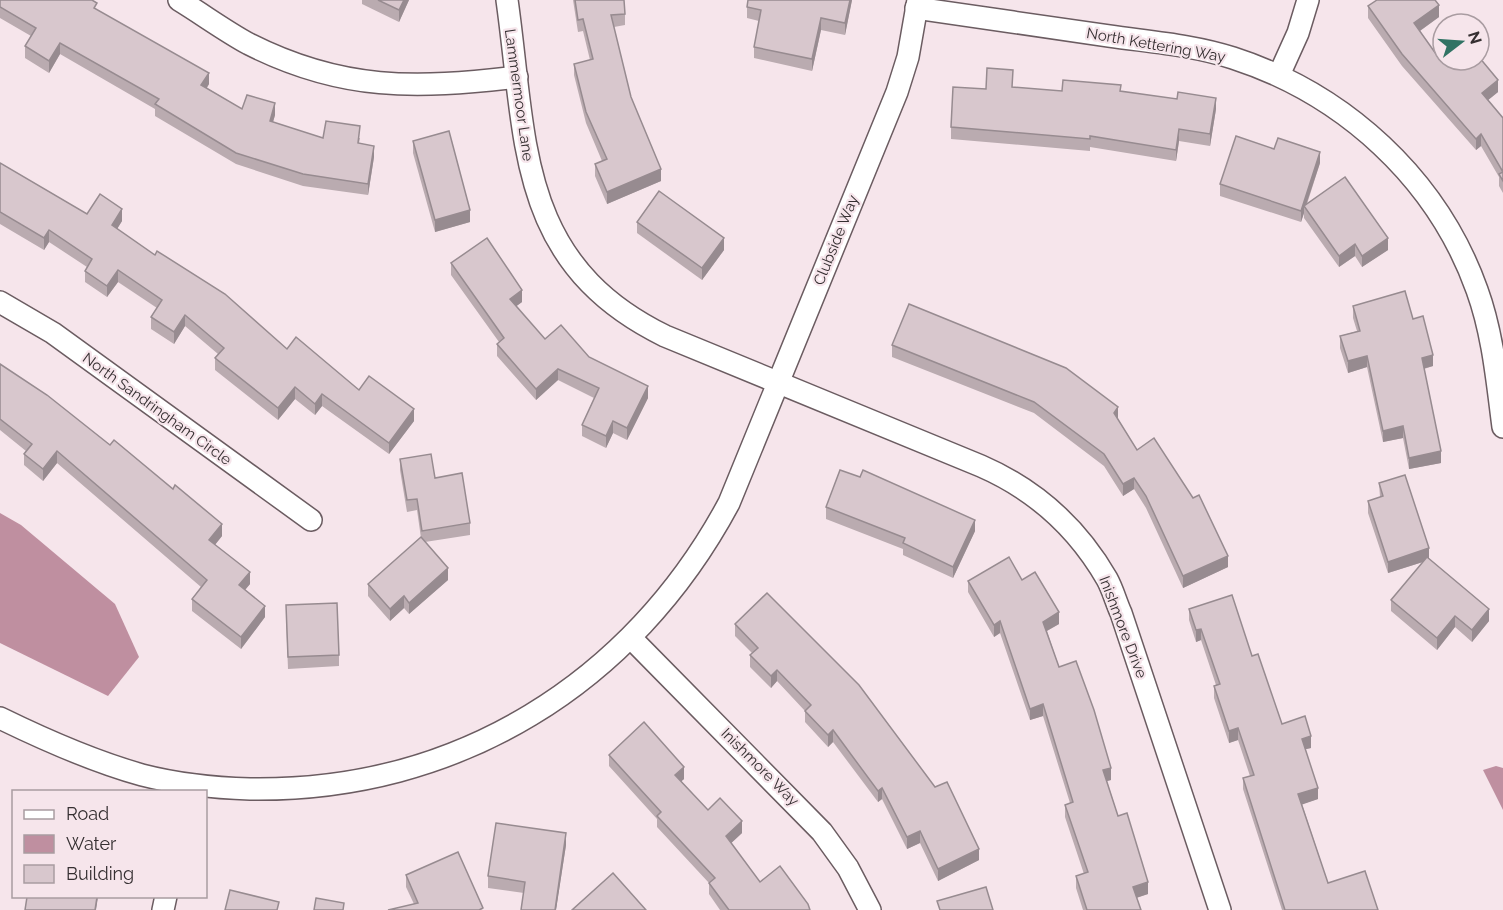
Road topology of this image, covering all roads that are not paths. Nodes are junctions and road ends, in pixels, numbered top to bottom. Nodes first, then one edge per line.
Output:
1 (179, 0) edge
2 (507, 0) edge
3 (1308, 0) edge
4 (917, 4) edge
5 (1279, 75) junction
6 (517, 77) junction
7 (0, 302) edge
8 (778, 382) junction
9 (1503, 427) edge
10 (311, 520) dead end
11 (631, 638) junction
12 (0, 718) edge
13 (186, 787) edge
14 (870, 910) edge
15 (1220, 910) edge

1 - 6 street
2 - 6 street, Lammermoor Lane
3 - 5 street
4 - 5 street, North Kettering Way
4 - 8 street, Clubside Way
5 - 9 street, North Kettering Way
6 - 8 street, Lammermoor Lane
7 - 10 street, North Sandringham Circle
8 - 11 street, Clubside Way
8 - 15 street, Inishmore Drive
11 - 13 street, Clubside Way
11 - 14 street, Inishmore Way
12 - 13 street, Clubside Way

